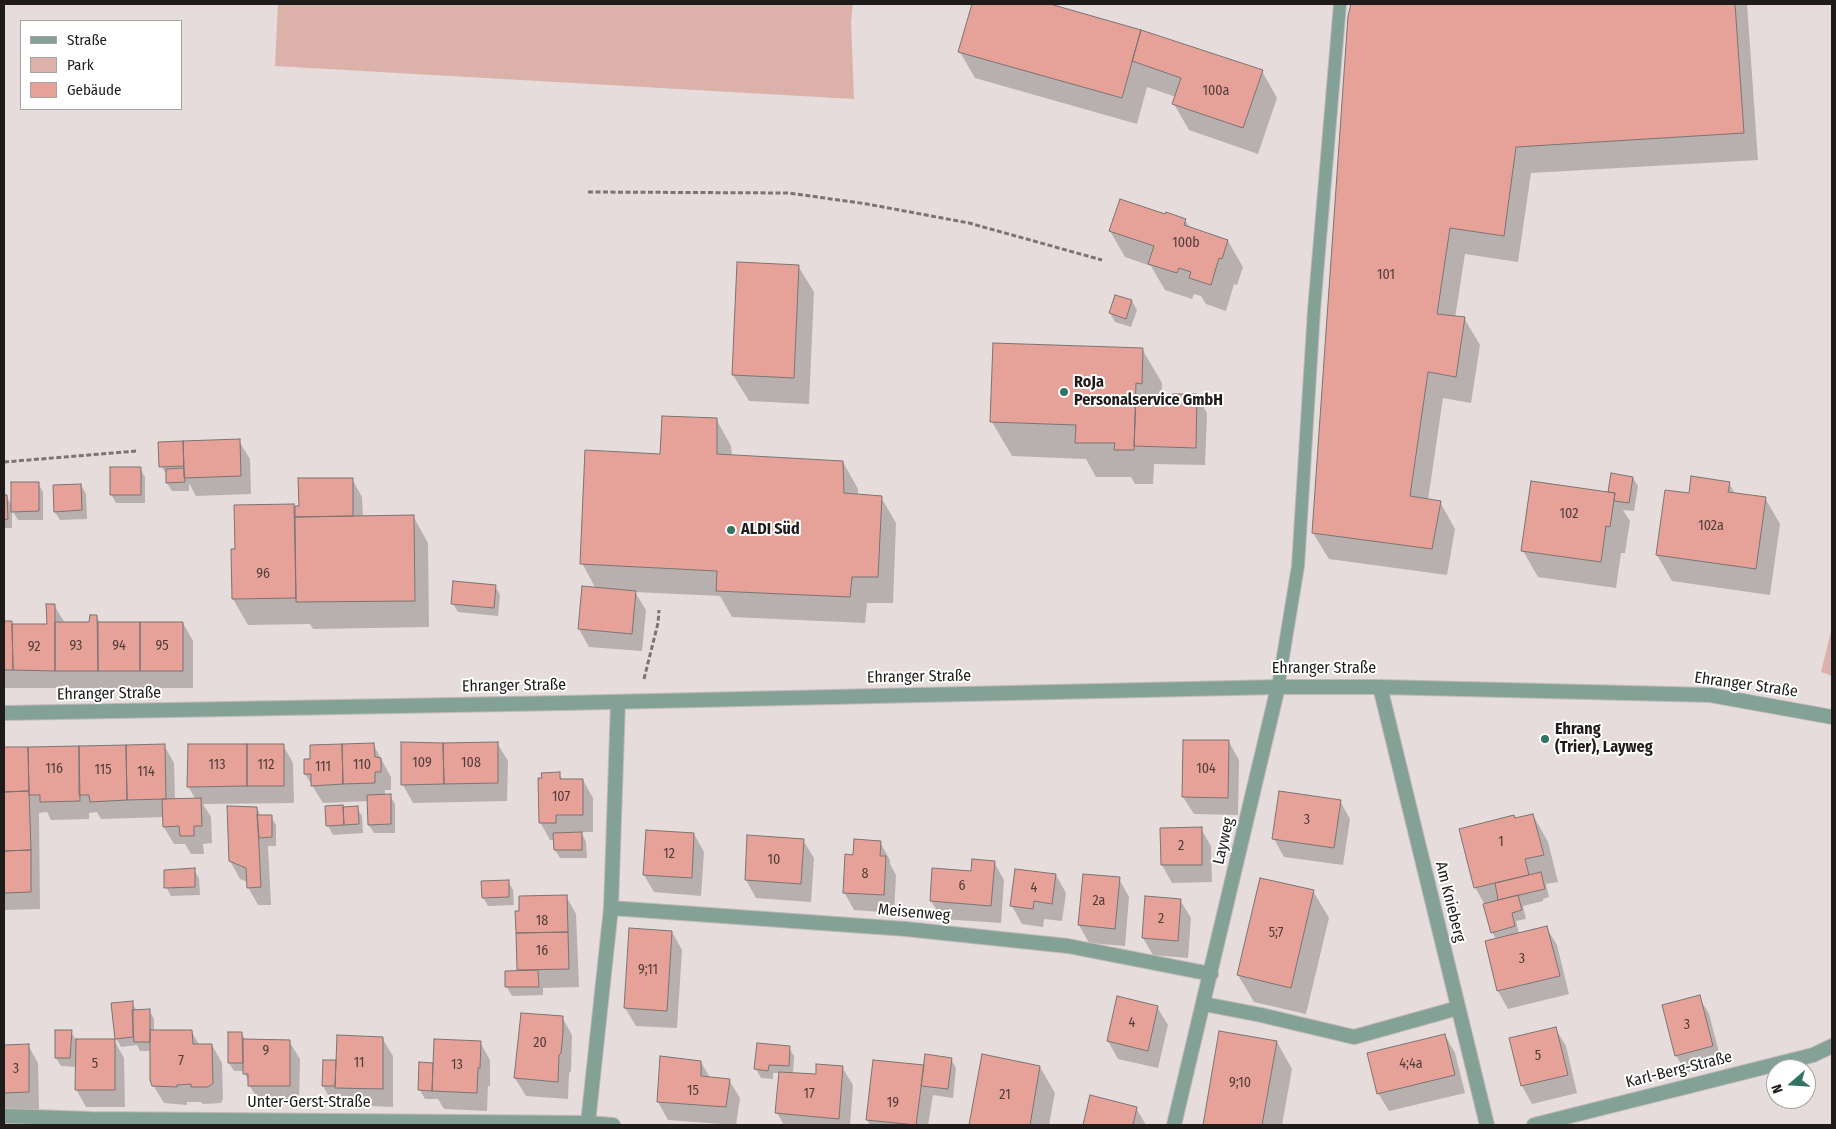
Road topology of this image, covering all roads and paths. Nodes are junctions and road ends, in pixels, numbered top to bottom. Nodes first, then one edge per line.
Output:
1 (1340, 4) edge
2 (588, 192) dead end
3 (1102, 260) dead end
4 (137, 451) dead end
5 (4, 462) edge
6 (659, 610) dead end
7 (1278, 687) junction
8 (1380, 687) junction
9 (639, 701) junction
10 (618, 702) junction
11 (4, 713) edge
12 (1832, 717) edge
13 (611, 908) junction
14 (1211, 974) junction
15 (1204, 1004) junction
16 (1458, 1008) junction
17 (1832, 1046) edge
18 (4, 1116) edge
19 (588, 1123) junction
20 (613, 1125) edge
21 (1174, 1125) edge
22 (1487, 1125) edge
23 (1534, 1125) edge

1 - 7 lane
2 - 3 path
4 - 5 path
6 - 9 path
7 - 8 street, Ehranger Straße
7 - 9 street, Ehranger Straße
7 - 14 street, Layweg
8 - 12 street, Ehranger Straße
8 - 16 street, Am Knieberg
9 - 10 street, Ehranger Straße
10 - 11 street, Ehranger Straße
10 - 13 street
13 - 14 street, Meisenweg
13 - 19 street
14 - 15 street, Layweg
15 - 16 street
15 - 21 street, Layweg
16 - 22 street, Am Knieberg
17 - 23 street, Karl-Berg-Straße
18 - 19 street, Unter-Gerst-Straße
19 - 20 street, Unter-Gerst-Straße

